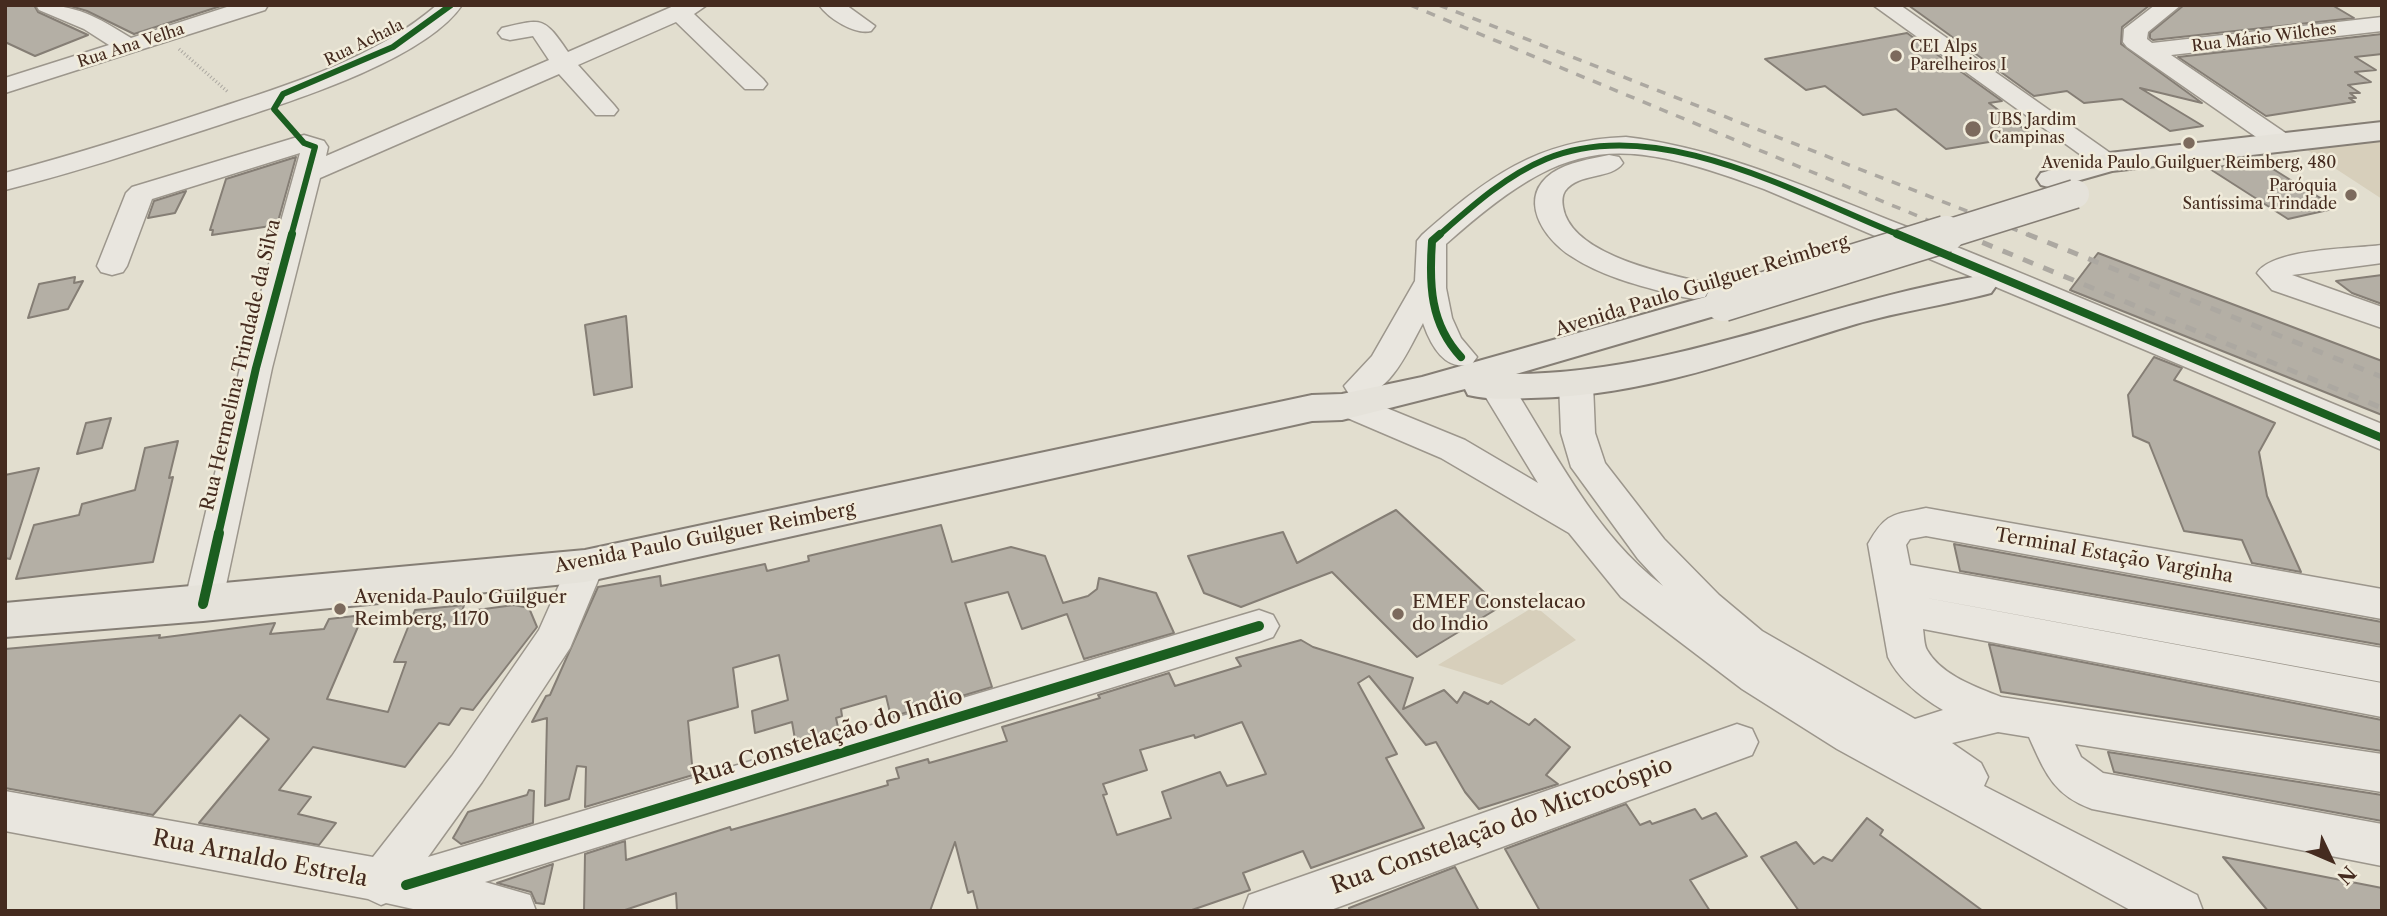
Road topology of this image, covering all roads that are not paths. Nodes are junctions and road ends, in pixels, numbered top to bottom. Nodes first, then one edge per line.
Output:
1 (47, 5) edge
2 (257, 5) edge
3 (451, 5) edge
4 (830, 5) edge
5 (1884, 5) edge
6 (2170, 5) edge
7 (687, 9) edge
8 (2382, 24) edge
9 (863, 26) dead end
10 (510, 33) dead end
11 (128, 46) junction
12 (2146, 51) junction
13 (563, 63) junction
14 (754, 84) dead end
15 (5, 86) edge
16 (605, 110) dead end
17 (2382, 131) edge
18 (2281, 142) junction
19 (2119, 168) junction
20 (305, 175) junction
21 (5, 182) edge
22 (2382, 254) edge
23 (112, 265) dead end
24 (1428, 285) junction
25 (1979, 286) junction
26 (1709, 293) junction
27 (2382, 318) edge
28 (1479, 372) junction
29 (1576, 384) junction
30 (1341, 400) junction
31 (2382, 438) edge
32 (2382, 458) edge
33 (1583, 526) junction
34 (585, 566) junction
35 (1896, 593) junction
36 (203, 604) junction
37 (2382, 604) edge
38 (5, 620) edge
39 (1259, 626) dead end
40 (2382, 665) edge
41 (2382, 700) edge
42 (1983, 717) junction
43 (1849, 718) junction
44 (2043, 721) junction
45 (1911, 738) junction
46 (1737, 742) dead end
47 (2382, 773) edge
48 (5, 811) edge
49 (2382, 845) edge
50 (2088, 865) junction
51 (393, 884) junction
52 (513, 911) edge
53 (1266, 911) edge
54 (2180, 911) edge

1 - 11 street
2 - 11 street, Rua Ana Velha
3 - 21 street, Rua Achala
4 - 9 street
5 - 19 street
6 - 12 street
7 - 13 street
7 - 14 street
8 - 12 street, Rua Mário Wilches
10 - 13 street
11 - 15 street, Rua Ana Velha
12 - 18 street
13 - 16 street
13 - 20 street
17 - 18 main road, Avenida Paulo Guilguer Reimberg
18 - 19 main road, Avenida Paulo Guilguer Reimberg
19 - 26 main road, Avenida Paulo Guilguer Reimberg, bridge
20 - 23 street, Rua Hermelina Trindade da Silva
20 - 36 street, Rua Hermelina Trindade da Silva
22 - 27 street
24 - 28 street
24 - 30 street
24 - 31 street
25 - 26 street
25 - 29 main road
25 - 32 street
26 - 28 main road, Avenida Paulo Guilguer Reimberg
28 - 29 main road
28 - 30 main road, Avenida Paulo Guilguer Reimberg
28 - 30 main road, Avenida Paulo Guilguer Reimberg
28 - 33 street
29 - 43 street
30 - 33 street
30 - 34 main road, Avenida Paulo Guilguer Reimberg
33 - 43 street
34 - 36 main road, Avenida Paulo Guilguer Reimberg
34 - 51 street
35 - 37 street, Terminal Estação Varginha
35 - 40 street
35 - 41 street
35 - 42 street, Terminal Estação Varginha
36 - 38 main road, Avenida Paulo Guilguer Reimberg
39 - 51 street, Rua Constelação do Indio
42 - 43 street
42 - 44 street, Terminal Estação Varginha
42 - 45 street
43 - 45 street
43 - 50 street
44 - 47 street, Terminal Estação Varginha
44 - 49 street
45 - 50 street
46 - 53 street, Rua Constelação do Microcóspio
48 - 51 street, Rua Arnaldo Estrela
50 - 54 street
51 - 52 street, Rua Arnaldo Estrela

